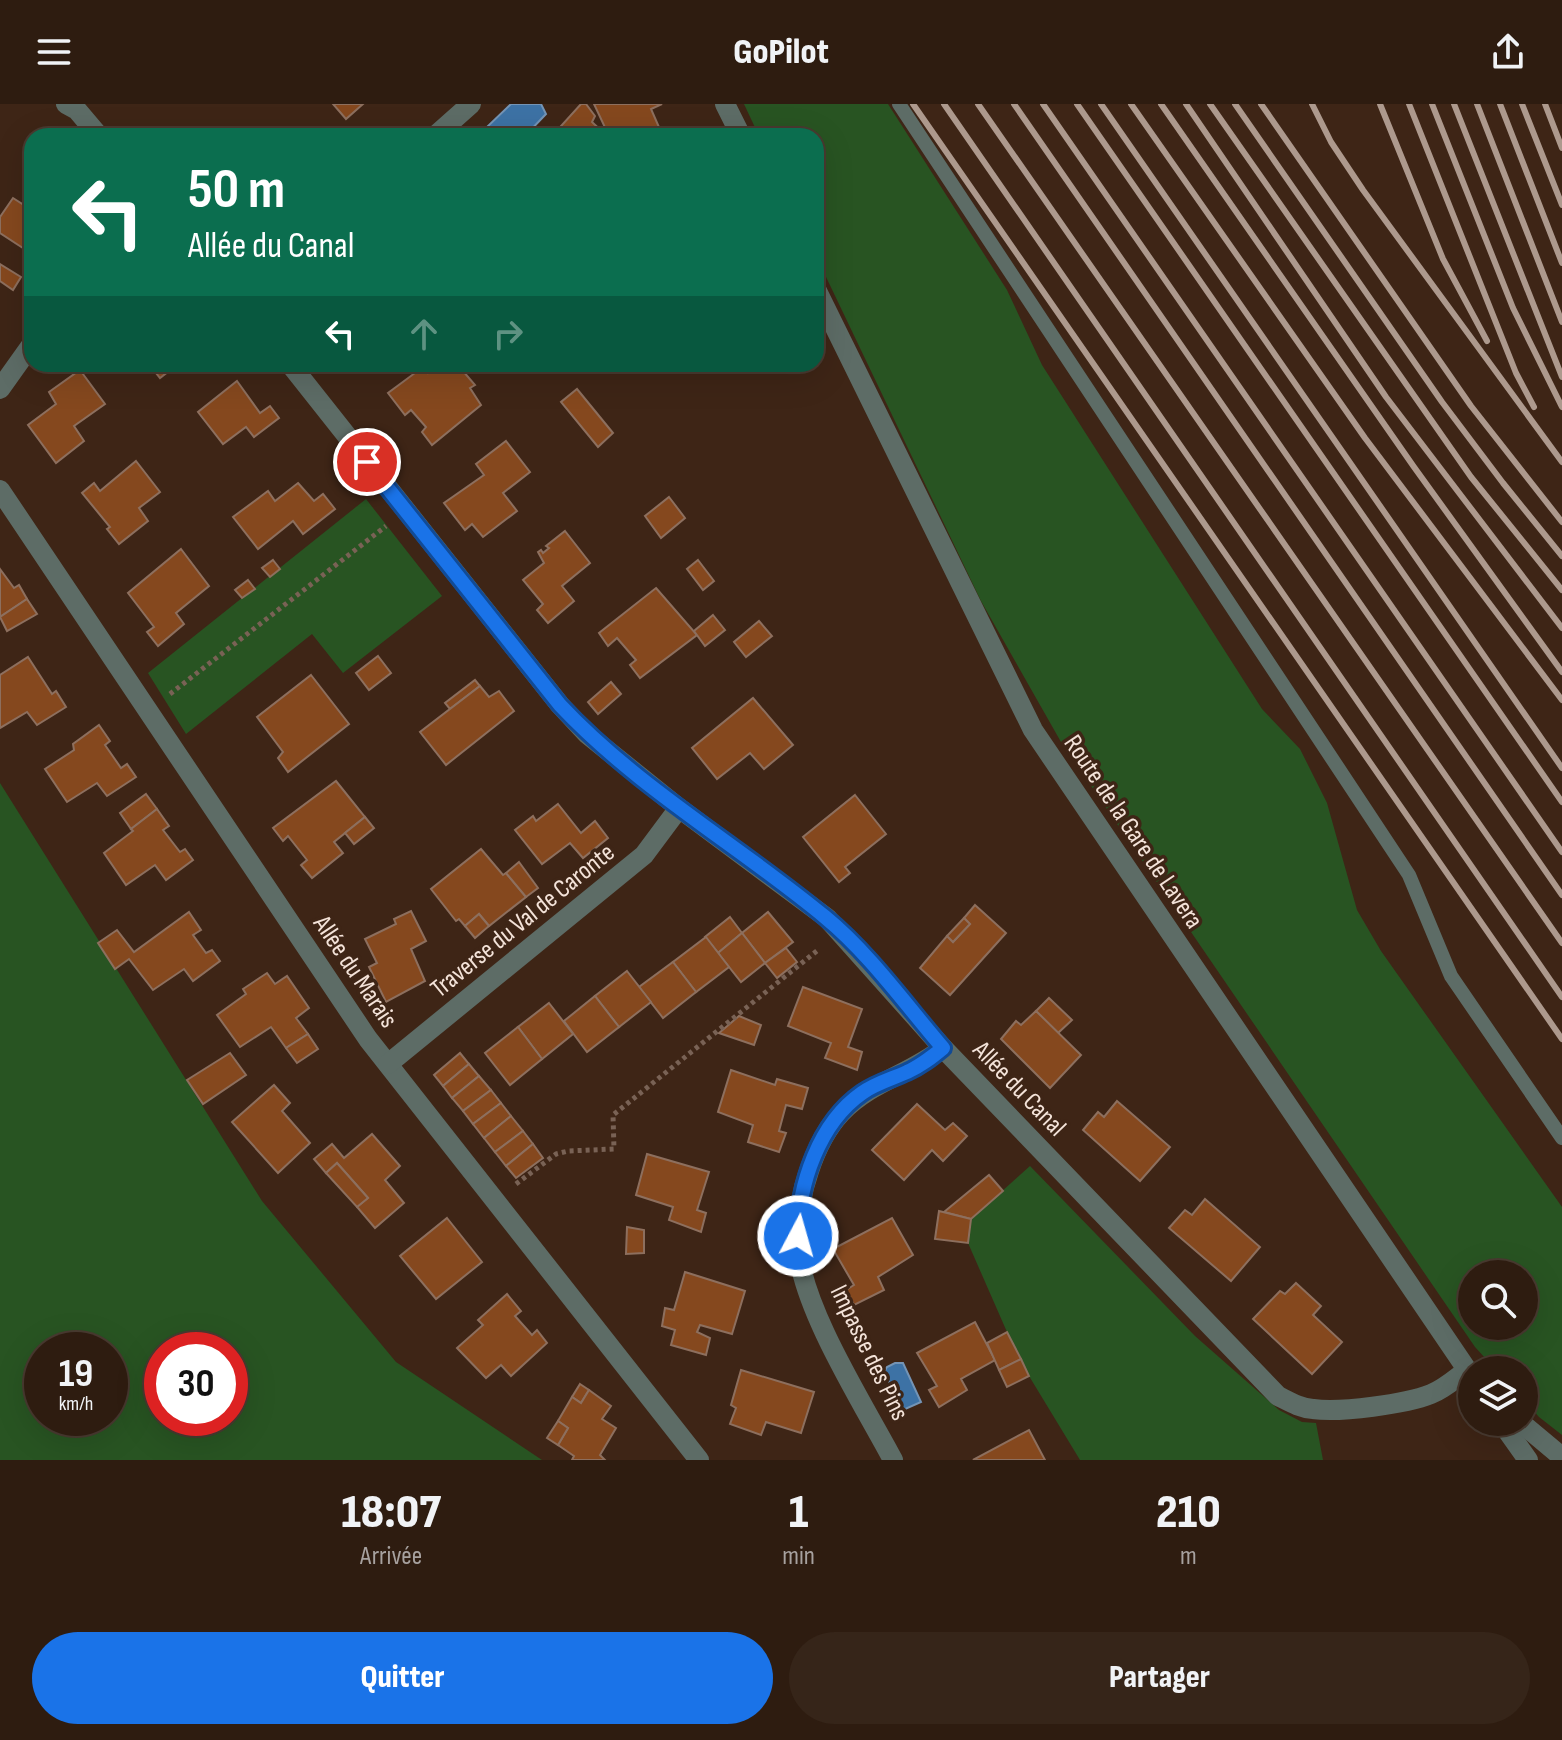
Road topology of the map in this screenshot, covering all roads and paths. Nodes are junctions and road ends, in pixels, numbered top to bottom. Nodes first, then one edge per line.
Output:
1 (471, 104) edge
2 (725, 104) edge
3 (899, 104) edge
4 (75, 106) edge
5 (93, 128) edge
6 (444, 128) edge
7 (737, 128) edge
8 (824, 305) edge
9 (24, 355) edge
10 (296, 372) edge
11 (0, 389) edge
12 (0, 490) edge
13 (406, 510) junction
14 (148, 711) junction
15 (679, 808) junction
16 (841, 932) junction
17 (943, 1048) junction
18 (388, 1064) junction
19 (1562, 1138) edge
20 (495, 1199) junction
21 (1458, 1356) edge
22 (1458, 1380) edge
23 (1511, 1436) edge
24 (1537, 1436) edge
25 (1562, 1457) edge
26 (699, 1460) edge
27 (893, 1460) edge
28 (1528, 1460) edge

1 - 6 street
2 - 7 street
3 - 19 lane
4 - 5 street
8 - 21 street, Route de la Gare de Lavera
9 - 11 street
10 - 13 street, Allée du Canal
12 - 14 street, Allée du Marais
13 - 14 path
13 - 15 street, Allée du Canal
14 - 18 street, Allée du Marais
15 - 16 street, Allée du Canal
15 - 18 street, Traverse du Val de Caronte
16 - 17 street, Allée du Canal
16 - 20 path
17 - 22 street, Allée du Canal
17 - 27 street, Impasse des Pins
18 - 20 street, Allée du Marais
20 - 26 street, Allée du Marais
23 - 28 street
24 - 25 street

